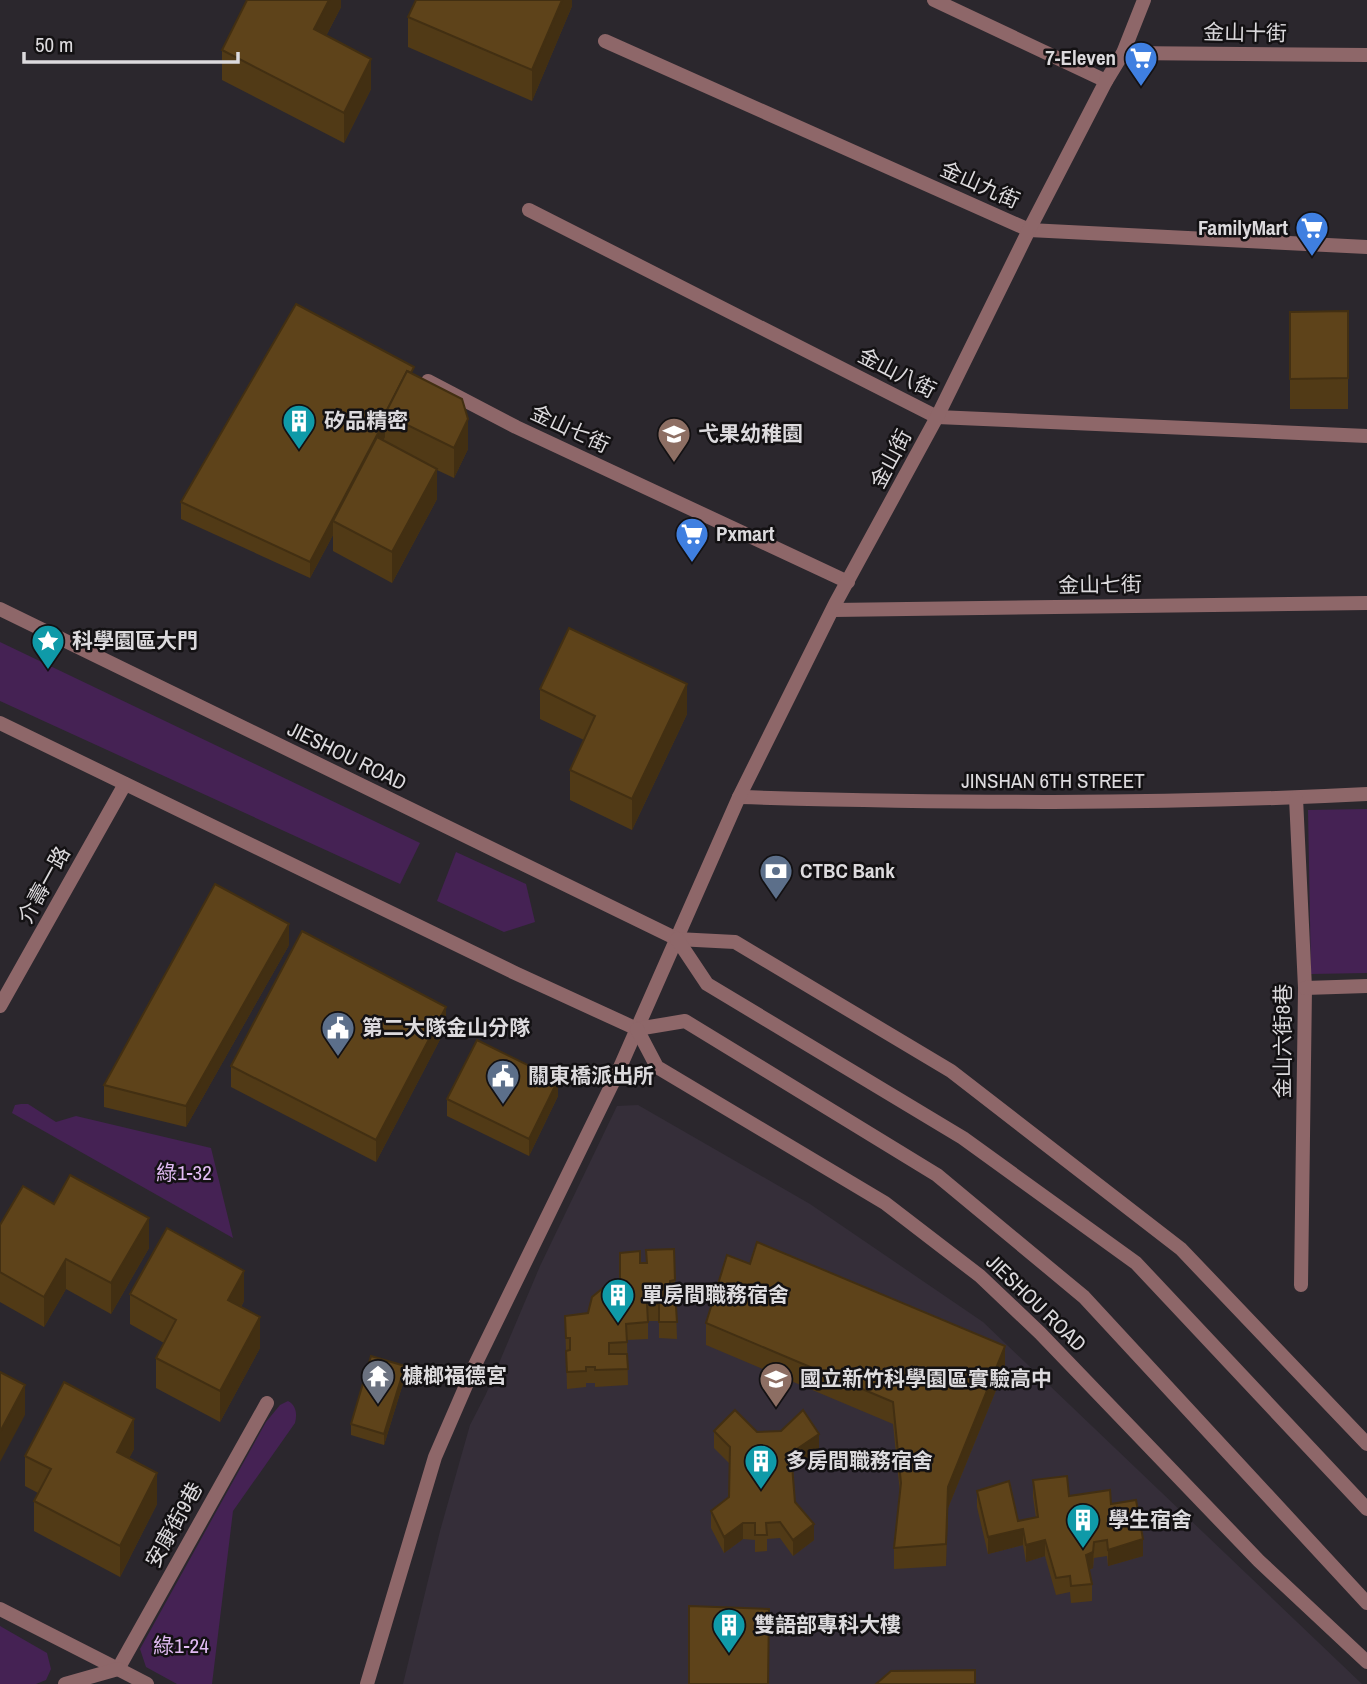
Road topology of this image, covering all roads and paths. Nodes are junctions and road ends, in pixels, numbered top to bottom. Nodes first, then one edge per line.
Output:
1 (934, 0) edge
2 (1144, 0) edge
3 (605, 41) dead end
4 (1123, 53) junction
5 (1367, 55) edge
6 (1106, 80) junction
7 (529, 211) dead end
8 (1029, 230) junction
9 (1367, 247) edge
10 (428, 381) edge
11 (937, 417) junction
12 (1367, 436) edge
13 (848, 582) junction
14 (1367, 603) edge
15 (0, 609) edge
16 (833, 610) junction
17 (0, 723) edge
18 (125, 784) junction
19 (1367, 794) edge
20 (739, 797) junction
21 (1296, 798) junction
22 (677, 939) junction
23 (1367, 986) edge
24 (1305, 988) junction
25 (0, 1006) edge
26 (638, 1029) junction
27 (1301, 1285) dead end
28 (267, 1403) dead end
29 (1367, 1444) edge
30 (1367, 1509) edge
31 (1367, 1603) edge
32 (0, 1609) edge
33 (1367, 1662) edge
34 (118, 1668) junction
35 (65, 1684) edge
36 (147, 1684) edge
37 (367, 1684) edge

1 - 6 street
2 - 4 street, 金山街
3 - 8 street, 金山九街
4 - 5 street, 金山十街
4 - 6 street, 金山街
6 - 8 street, 金山街
7 - 11 street, 金山八街
8 - 9 street, 金山九街
8 - 11 street, 金山街
10 - 13 street, 金山七街
11 - 12 street, 金山八街
11 - 13 street, 金山街
13 - 16 street, 金山街
14 - 16 street, 金山七街
15 - 22 street, JIESHOU ROAD
16 - 20 street, 金山街
17 - 18 street
18 - 25 street, 介壽一路
18 - 26 street
19 - 21 street, JINSHAN 6TH STREET
20 - 21 street, JINSHAN 6TH STREET
20 - 22 street, 金山街
21 - 24 street, 金山六街8巷
22 - 26 street, 金山街
22 - 29 street, JIESHOU ROAD
22 - 30 street
23 - 24 street
24 - 27 street, 金山六街8巷
26 - 31 street, JIESHOU ROAD
26 - 33 street, JIESHOU ROAD
26 - 37 street, 金山街
28 - 34 street, 安康街9巷
32 - 34 street
34 - 35 street
34 - 36 street

